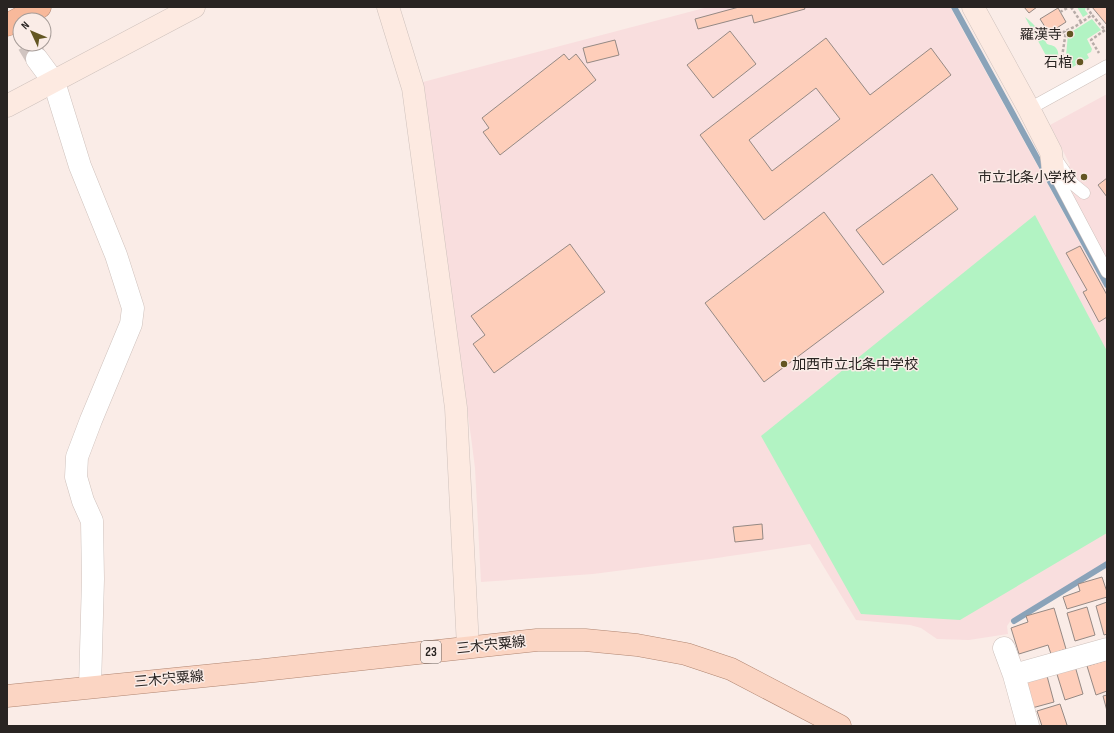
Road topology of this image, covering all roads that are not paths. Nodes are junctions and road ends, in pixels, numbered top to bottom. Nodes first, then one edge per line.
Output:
1 (40, 7) edge
2 (194, 7) edge
3 (388, 7) edge
4 (973, 7) edge
5 (7, 25) edge
6 (38, 59) tunnel mouth
7 (1107, 66) edge
8 (54, 82) junction
9 (7, 106) edge
10 (1029, 109) junction
11 (1052, 161) junction
12 (1084, 193) dead end
13 (1107, 272) edge
14 (468, 647) junction
15 (1004, 648) dead end
16 (1107, 648) edge
17 (1014, 674) junction
18 (90, 687) junction
19 (7, 696) edge
20 (840, 726) edge
21 (1028, 726) edge

1 - 5 highway
2 - 8 street
3 - 14 street
4 - 10 street
6 - 8 street
7 - 10 lane
8 - 9 street
8 - 18 street
10 - 11 street
11 - 12 lane
11 - 13 lane
14 - 18 main road, 三木宍粟線 / 23
14 - 20 main road, 三木宍粟線 / 23
15 - 17 street
16 - 17 street
17 - 21 street
18 - 19 main road, 三木宍粟線 / 23

